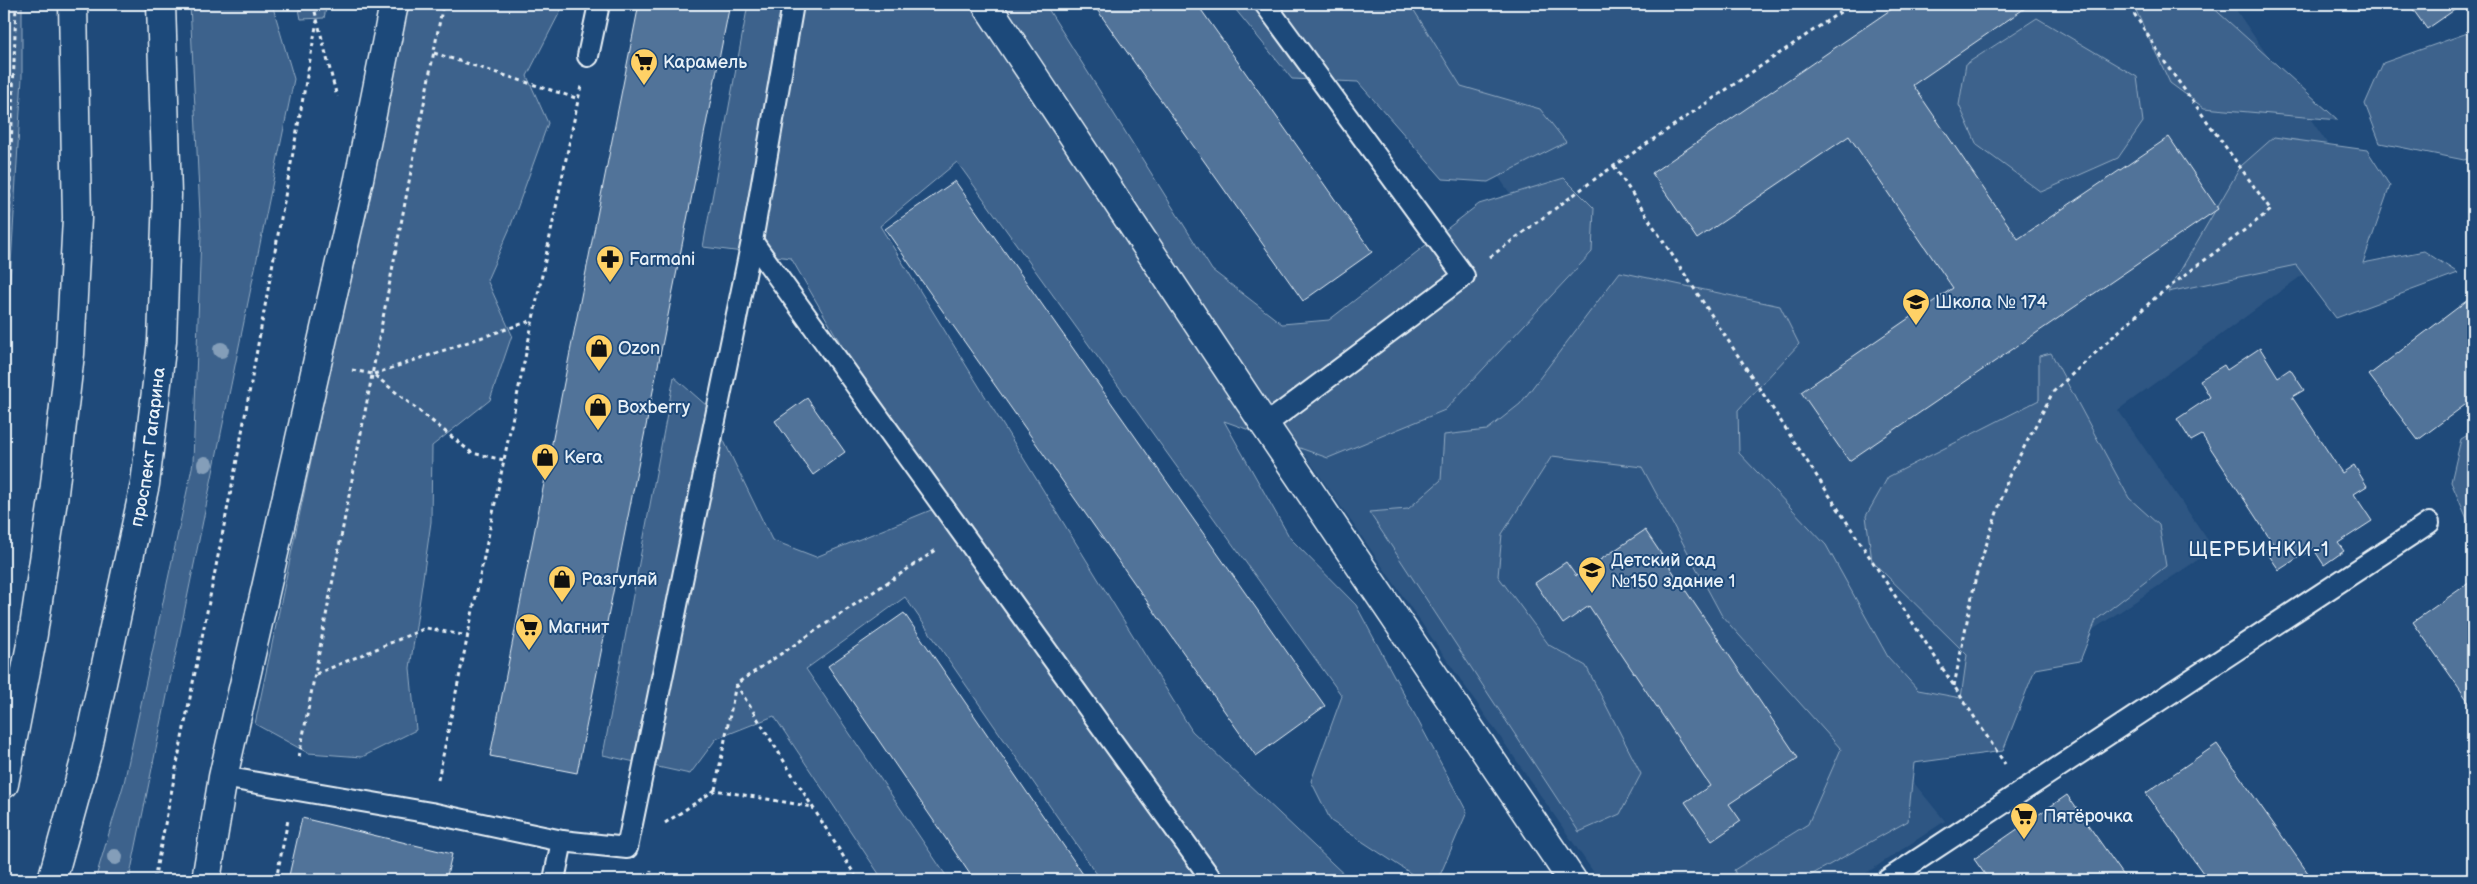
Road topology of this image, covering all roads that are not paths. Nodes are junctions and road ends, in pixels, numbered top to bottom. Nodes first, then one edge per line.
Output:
1 (73, 4) edge
2 (161, 4) edge
3 (394, 4) edge
4 (599, 4) edge
5 (793, 4) edge
6 (986, 4) edge
7 (1265, 4) edge
8 (588, 56) road end
9 (752, 241) junction
10 (1265, 426) junction
11 (2429, 524) dead end
12 (223, 777) junction
13 (4, 784) edge
14 (562, 841) junction
15 (52, 880) edge
16 (206, 880) edge
17 (554, 880) edge
18 (1212, 880) edge
19 (1572, 880) edge
20 (1887, 880) edge

1 - 13 street
2 - 15 street, проспект Гагарина
3 - 12 street
4 - 8 lane
5 - 9 lane
6 - 10 street
7 - 10 lane
9 - 14 lane
9 - 18 lane
10 - 19 street
11 - 20 lane
12 - 14 lane
12 - 16 street
14 - 17 lane

